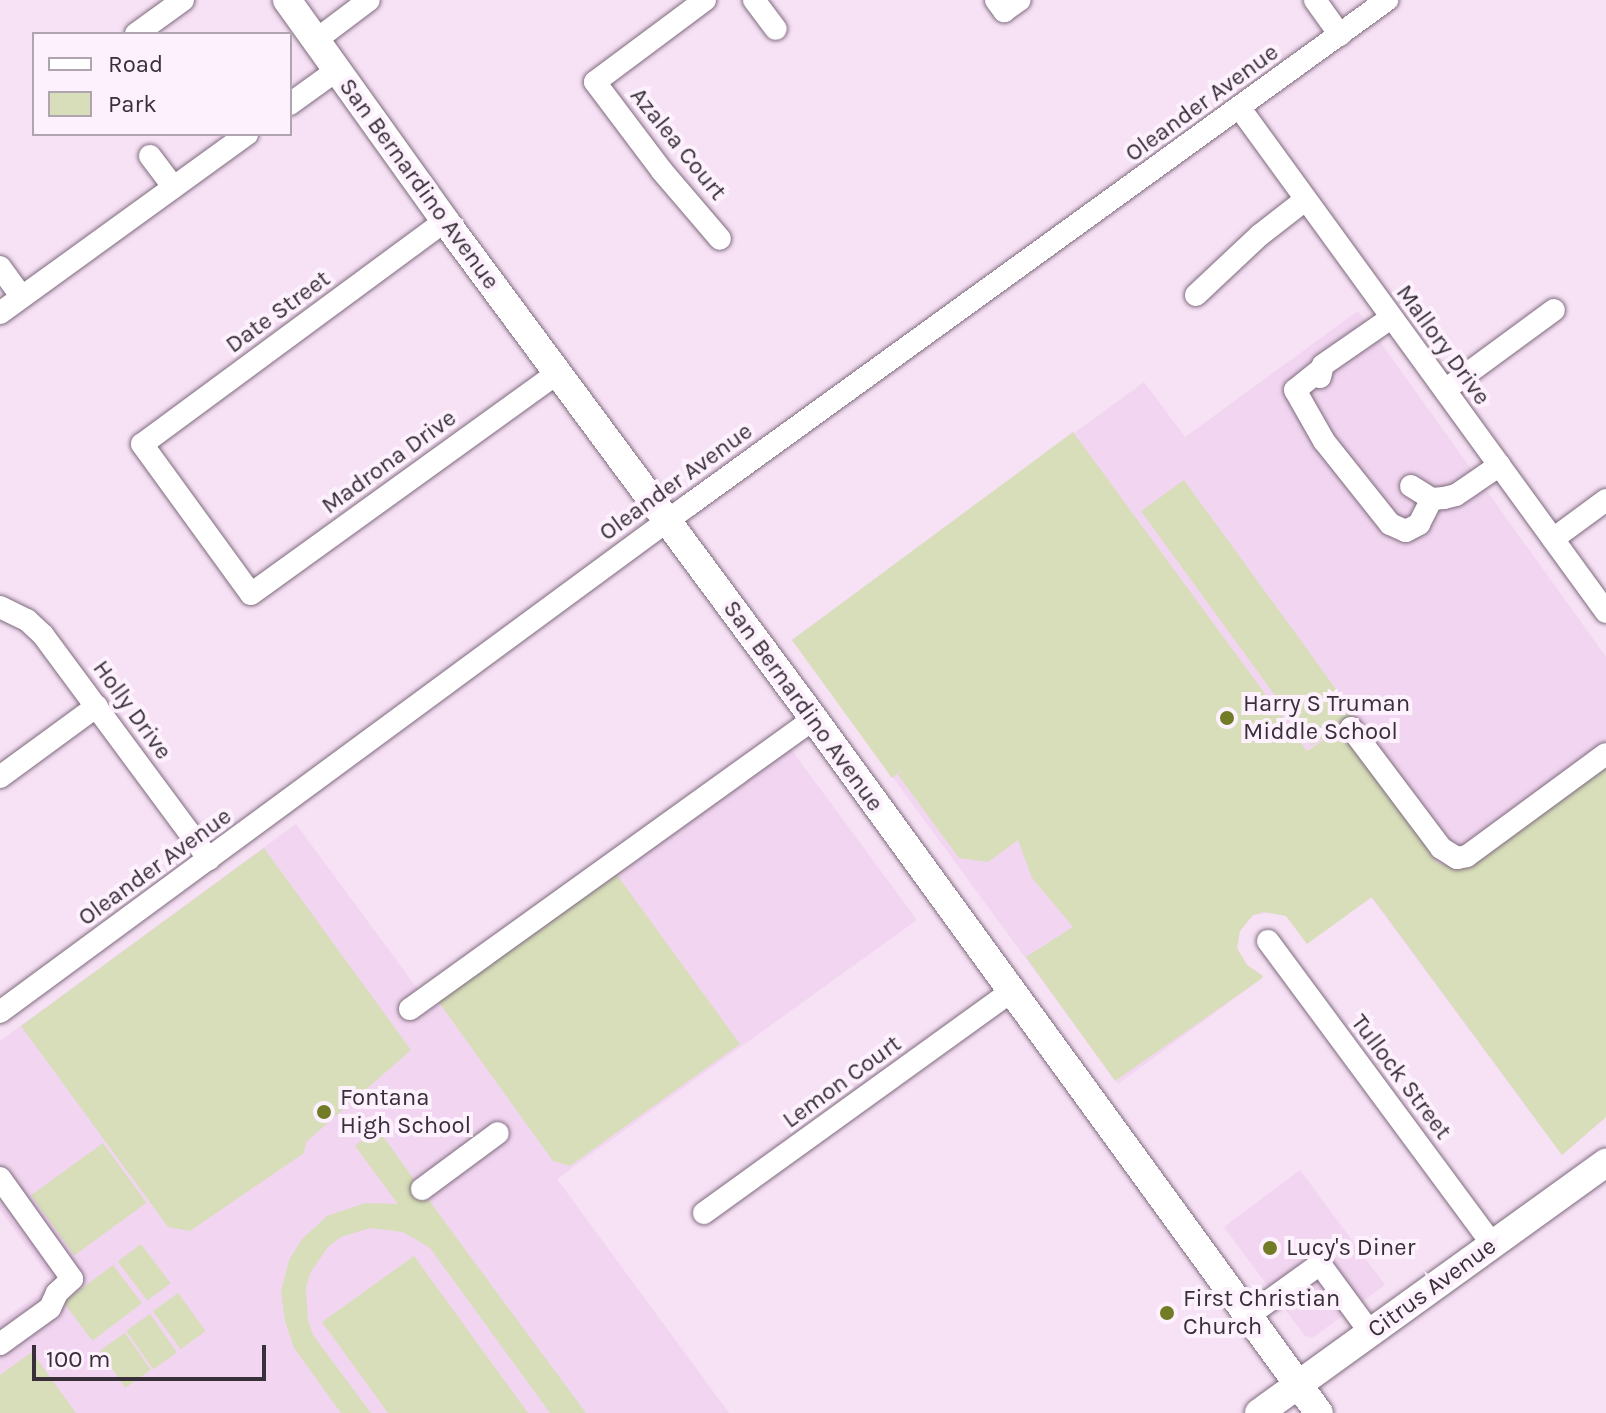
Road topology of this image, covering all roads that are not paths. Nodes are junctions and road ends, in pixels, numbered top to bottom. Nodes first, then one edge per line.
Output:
1 (183, 0) edge
2 (287, 0) edge
3 (369, 0) edge
4 (705, 0) edge
5 (754, 0) edge
6 (996, 0) edge
7 (1020, 0) edge
8 (1315, 0) edge
9 (1387, 0) edge
10 (776, 29) dead end
11 (139, 32) edge
12 (1340, 35) junction
13 (316, 40) junction
14 (337, 70) junction
15 (292, 103) edge
16 (1239, 107) junction
17 (244, 136) edge
18 (150, 156) dead end
19 (173, 187) junction
20 (1305, 200) junction
21 (445, 221) junction
22 (720, 239) dead end
23 (0, 267) edge
24 (1196, 295) dead end
25 (22, 297) junction
26 (1554, 310) dead end
27 (0, 313) edge
28 (1391, 318) junction
29 (557, 373) junction
30 (1445, 390) junction
31 (1500, 465) junction
32 (1411, 486) dead end
33 (1432, 499) junction
34 (1606, 500) edge
35 (666, 522) junction
36 (1553, 539) junction
37 (251, 594) joint
38 (0, 607) edge
39 (1606, 612) edge
40 (97, 706) junction
41 (814, 719) junction
42 (1351, 728) dead end
43 (1606, 754) edge
44 (0, 777) edge
45 (209, 859) junction
46 (1268, 941) dead end
47 (1010, 992) junction
48 (410, 1009) dead end
49 (0, 1012) edge
50 (498, 1133) dead end
51 (1606, 1163) edge
52 (0, 1178) edge
53 (422, 1189) dead end
54 (704, 1213) dead end
55 (1493, 1245) junction
56 (1248, 1316) junction
57 (1370, 1332) junction
58 (0, 1344) edge
59 (1298, 1385) junction
60 (1259, 1413) edge
61 (1319, 1413) edge

1 - 11 street
2 - 13 main road, San Bernardino Avenue
3 - 13 street
4 - 22 street, Azalea Court
5 - 10 street
6 - 7 street
8 - 12 street
9 - 12 street, Oleander Avenue
12 - 16 street, Oleander Avenue
13 - 14 main road, San Bernardino Avenue
14 - 15 street
14 - 21 main road, San Bernardino Avenue
16 - 20 street, Mallory Drive
16 - 35 street, Oleander Avenue
17 - 19 street
18 - 19 street
19 - 25 street
20 - 24 street
20 - 28 street, Mallory Drive
21 - 29 main road, San Bernardino Avenue
21 - 37 street, Date Street
23 - 25 street
25 - 27 street
26 - 30 street
28 - 30 street, Mallory Drive
28 - 33 street
29 - 35 main road, San Bernardino Avenue
29 - 37 street, Madrona Drive
30 - 31 street, Mallory Drive
31 - 33 street
31 - 36 street, Mallory Drive
32 - 33 street
34 - 36 street
35 - 41 main road, San Bernardino Avenue
35 - 45 street, Oleander Avenue
36 - 39 street, Mallory Drive
38 - 40 street, Holly Drive
40 - 44 street
40 - 45 street, Holly Drive
41 - 47 main road, San Bernardino Avenue
41 - 48 street
42 - 43 street
45 - 49 street, Oleander Avenue
46 - 55 street, Tullock Street
47 - 54 street, Lemon Court
47 - 56 main road, San Bernardino Avenue
50 - 53 street
51 - 55 main road, Citrus Avenue
52 - 58 street
55 - 57 main road, Citrus Avenue
56 - 57 street
56 - 59 main road, San Bernardino Avenue
57 - 59 main road, Citrus Avenue
59 - 60 main road, Citrus Avenue
59 - 61 main road, San Bernardino Avenue

